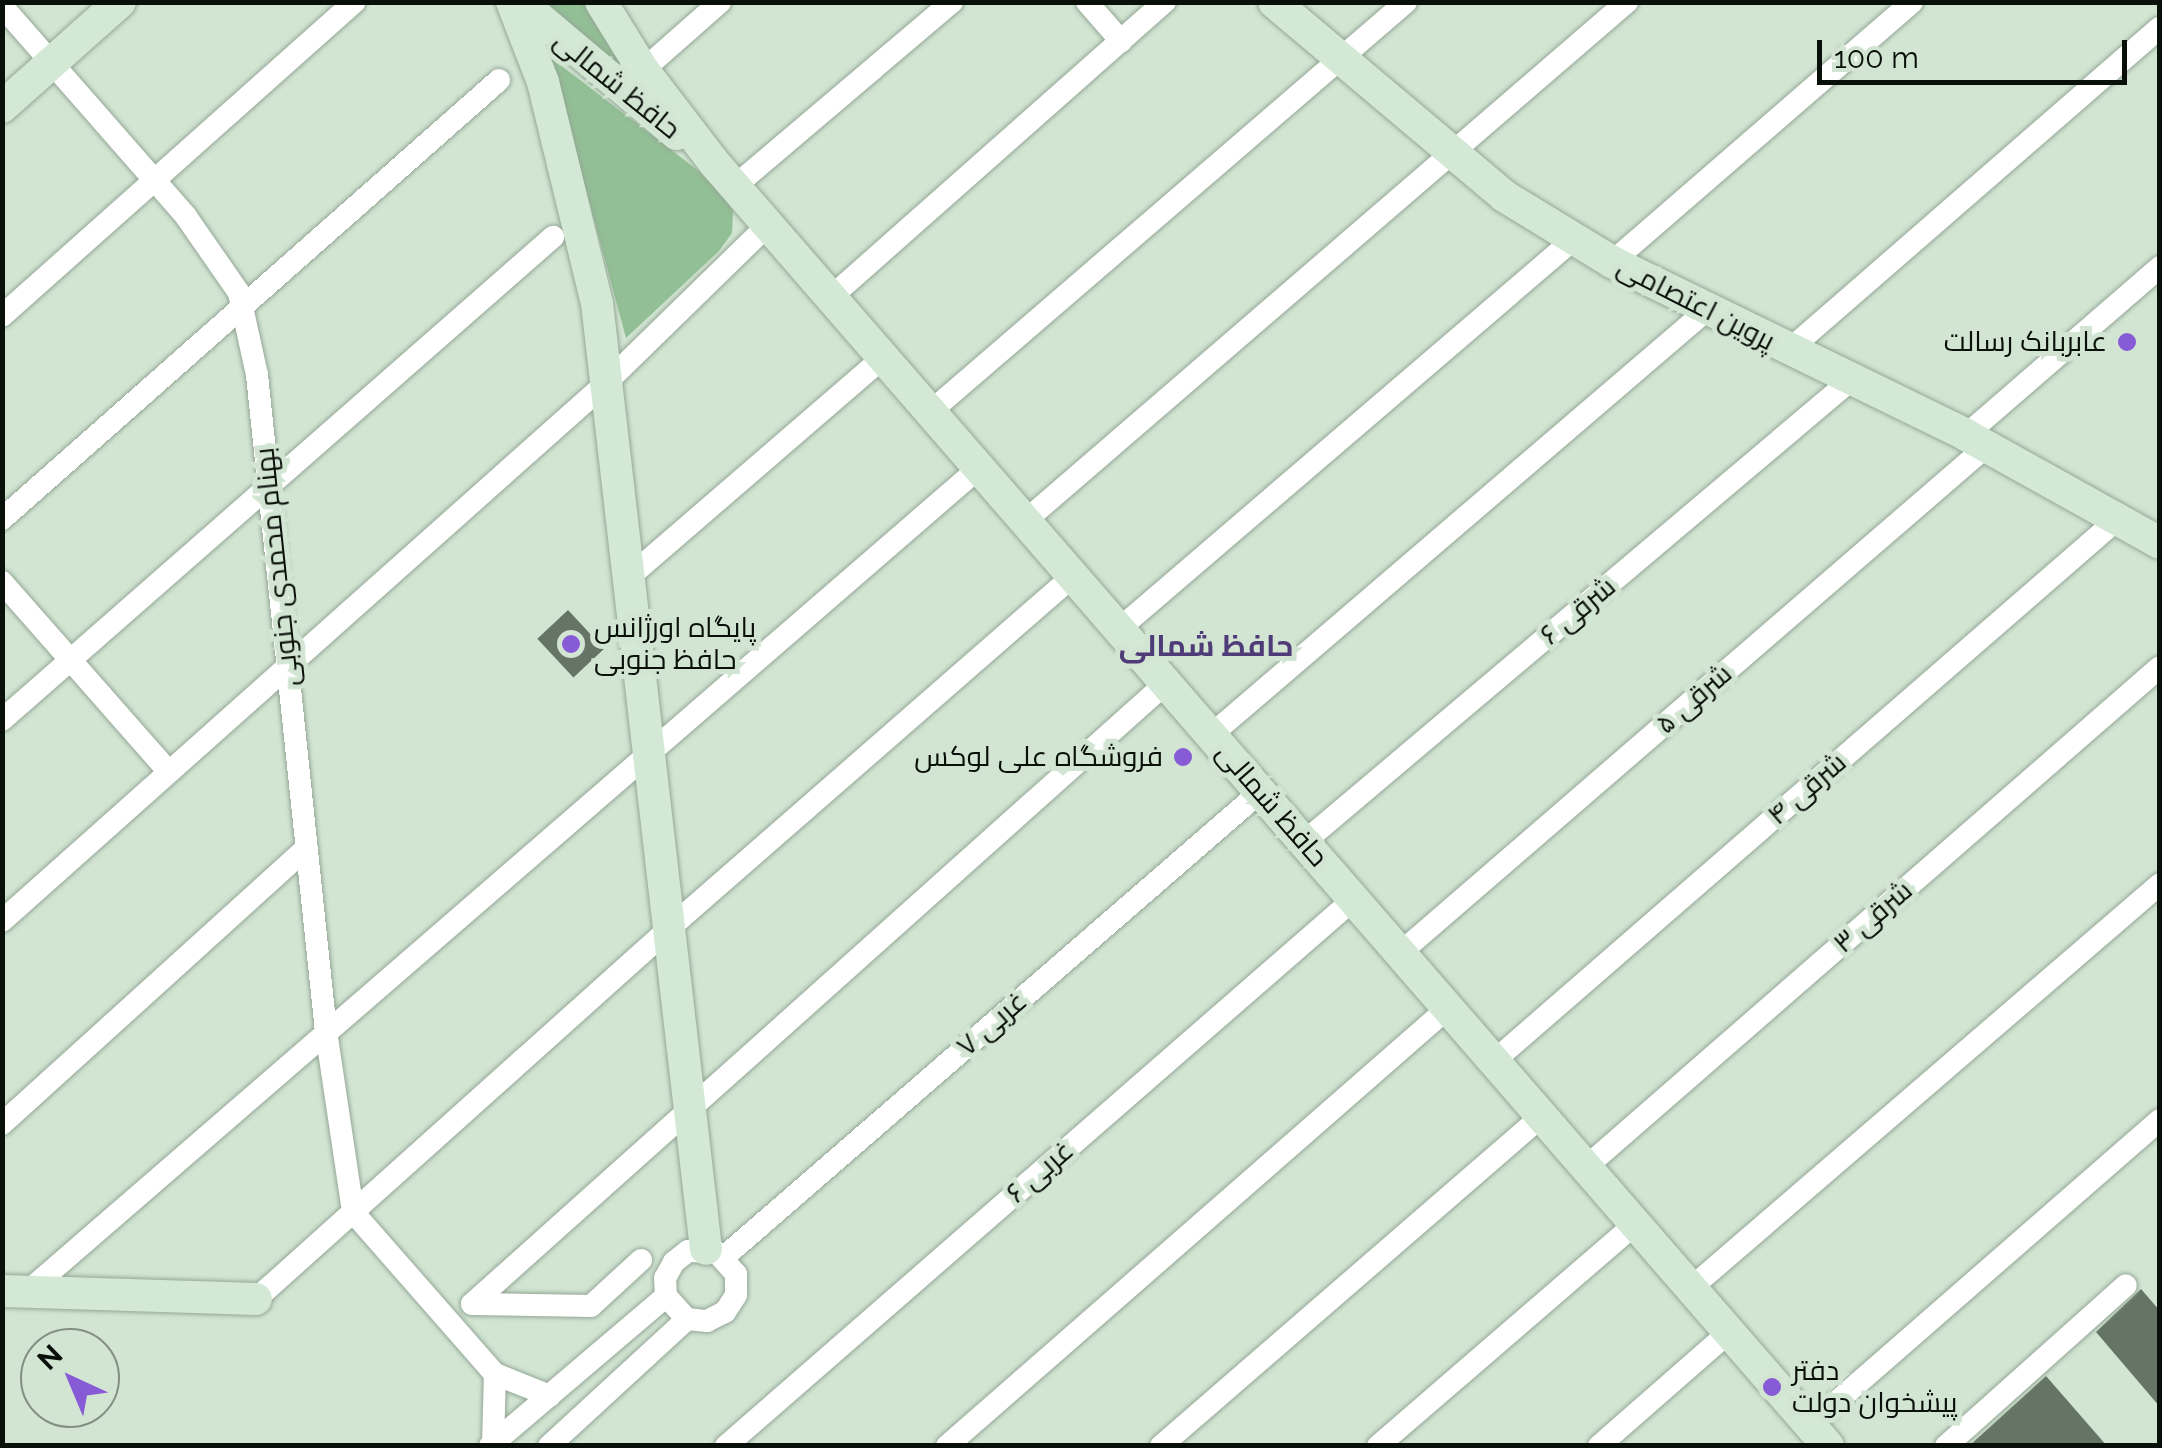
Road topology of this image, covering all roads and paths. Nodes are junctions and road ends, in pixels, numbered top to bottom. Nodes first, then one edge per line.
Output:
1 (120, 2) edge
2 (355, 2) edge
3 (512, 2) edge
4 (520, 2) edge
5 (600, 2) edge
6 (720, 2) edge
7 (952, 2) edge
8 (1087, 2) edge
9 (1165, 2) edge
10 (1274, 2) edge
11 (1406, 2) edge
12 (1627, 2) edge
13 (1912, 2) edge
14 (2, 6) edge
15 (2160, 28) edge
16 (1121, 41) junction
17 (1340, 62) junction
18 (52, 63) junction
19 (643, 70) junction
20 (499, 80) dead end
21 (2, 107) edge
22 (1452, 154) junction
23 (725, 175) junction
24 (153, 179) junction
25 (768, 225) junction
26 (553, 237) dead end
27 (1574, 239) junction
28 (1612, 262) junction
29 (2160, 268) edge
30 (831, 297) junction
31 (242, 308) junction
32 (1708, 309) junction
33 (2, 316) edge
34 (1790, 350) junction
35 (883, 358) junction
36 (1852, 380) junction
37 (606, 383) junction
38 (930, 412) junction
39 (1977, 441) junction
40 (979, 468) junction
41 (269, 487) junction
42 (2120, 517) junction
43 (2, 519) edge
44 (1026, 521) junction
45 (2158, 540) edge
46 (1073, 576) junction
47 (629, 577) junction
48 (2, 582) edge
49 (1120, 629) junction
50 (71, 660) junction
51 (287, 665) junction
52 (2160, 667) edge
53 (1166, 682) junction
54 (2, 720) edge
55 (1211, 735) junction
56 (650, 750) junction
57 (168, 772) junction
58 (1260, 792) junction
59 (1304, 842) junction
60 (306, 848) junction
61 (2160, 884) edge
62 (1354, 900) junction
63 (2, 921) edge
64 (676, 922) junction
65 (1400, 953) junction
66 (1448, 1008) junction
67 (326, 1031) junction
68 (1494, 1061) junction
69 (692, 1106) junction
70 (1542, 1116) junction
71 (2160, 1120) edge
72 (2, 1124) edge
73 (1586, 1167) junction
74 (353, 1212) junction
75 (1635, 1224) junction
76 (715, 1253) junction
77 (641, 1260) dead end
78 (2126, 1285) dead end
79 (1691, 1288) junction
80 (15, 1292) edge
81 (666, 1296) junction
82 (256, 1300) joint
83 (687, 1319) junction
84 (1729, 1332) junction
85 (496, 1374) junction
86 (550, 1396) junction
87 (1821, 1439) edge
88 (492, 1445) edge
89 (549, 1446) edge
90 (726, 1446) edge
91 (947, 1446) edge
92 (1161, 1446) edge
93 (1378, 1446) edge
94 (1599, 1446) edge
95 (1946, 1446) edge

1 - 18 main road
2 - 24 street
3 - 37 main road
4 - 23 main road, حافظ شمالی
5 - 19 main road, حافظ شمالی
6 - 19 street
7 - 23 street
8 - 16 street
9 - 16 street
10 - 17 main road, پروین اعتصامی
11 - 17 street
12 - 22 street
13 - 28 street
14 - 18 street, بهنام محمدی جنوبی
15 - 34 street
16 - 30 street
17 - 22 main road, پروین اعتصامی
17 - 38 street
18 - 21 main road
18 - 24 street, بهنام محمدی جنوبی
19 - 23 main road, حافظ شمالی
20 - 31 street
22 - 27 main road, پروین اعتصامی
22 - 44 street
23 - 25 main road, حافظ شمالی
24 - 31 street, بهنام محمدی جنوبی
24 - 33 street
25 - 30 main road, حافظ شمالی
25 - 37 street
26 - 41 street
27 - 28 main road, پروین اعتصامی
27 - 49 street
28 - 32 main road, پروین اعتصامی
29 - 39 street, ۵ شرقی
30 - 35 main road, حافظ شمالی
31 - 41 street, بهنام محمدی جنوبی
31 - 43 street
32 - 34 main road, پروین اعتصامی
32 - 55 street
34 - 36 main road, پروین اعتصامی
35 - 38 main road, حافظ شمالی
35 - 47 street
36 - 39 main road, پروین اعتصامی
36 - 59 street, ۶ شرقی
37 - 47 main road
37 - 51 street
38 - 40 main road, حافظ شمالی
39 - 42 main road, پروین اعتصامی
39 - 65 street, ۵ شرقی
40 - 44 main road, حافظ شمالی
40 - 56 street
41 - 50 street
41 - 51 street, بهنام محمدی جنوبی
42 - 45 main road, پروین اعتصامی
42 - 68 street, ۴ شرقی
44 - 46 main road, حافظ شمالی
46 - 49 main road, حافظ شمالی
46 - 64 street
47 - 56 main road
48 - 50 street
49 - 53 main road, حافظ شمالی
50 - 54 street
50 - 57 street
51 - 57 street
51 - 60 street, بهنام محمدی جنوبی
52 - 73 street, ۳ شرقی
53 - 55 main road, حافظ شمالی
53 - 69 street
55 - 58 main road, حافظ شمالی
56 - 64 main road
56 - 67 street
57 - 63 street
58 - 59 main road, حافظ شمالی
58 - 76 street, ۷ غربی
59 - 62 main road, حافظ شمالی
60 - 67 street, بهنام محمدی جنوبی
60 - 72 street
61 - 79 street
62 - 65 main road, حافظ شمالی
62 - 90 street, ۶ غربی
64 - 69 main road
64 - 74 street
65 - 66 main road, حافظ شمالی
66 - 68 main road, حافظ شمالی
66 - 91 street
67 - 74 street, بهنام محمدی جنوبی
67 - 80 street
68 - 70 main road, حافظ شمالی
69 - 76 main road
69 - 77 street
70 - 73 main road, حافظ شمالی
70 - 92 street
71 - 87 street
73 - 75 main road, حافظ شمالی
74 - 82 street
74 - 85 street
75 - 79 main road, حافظ شمالی
75 - 93 street
76 - 81 street
76 - 83 street
78 - 95 street
79 - 84 main road, حافظ شمالی
80 - 82 main road
81 - 83 street
81 - 86 street
83 - 89 street
84 - 87 main road, حافظ شمالی
84 - 94 street
85 - 86 street
85 - 88 street
86 - 88 street

